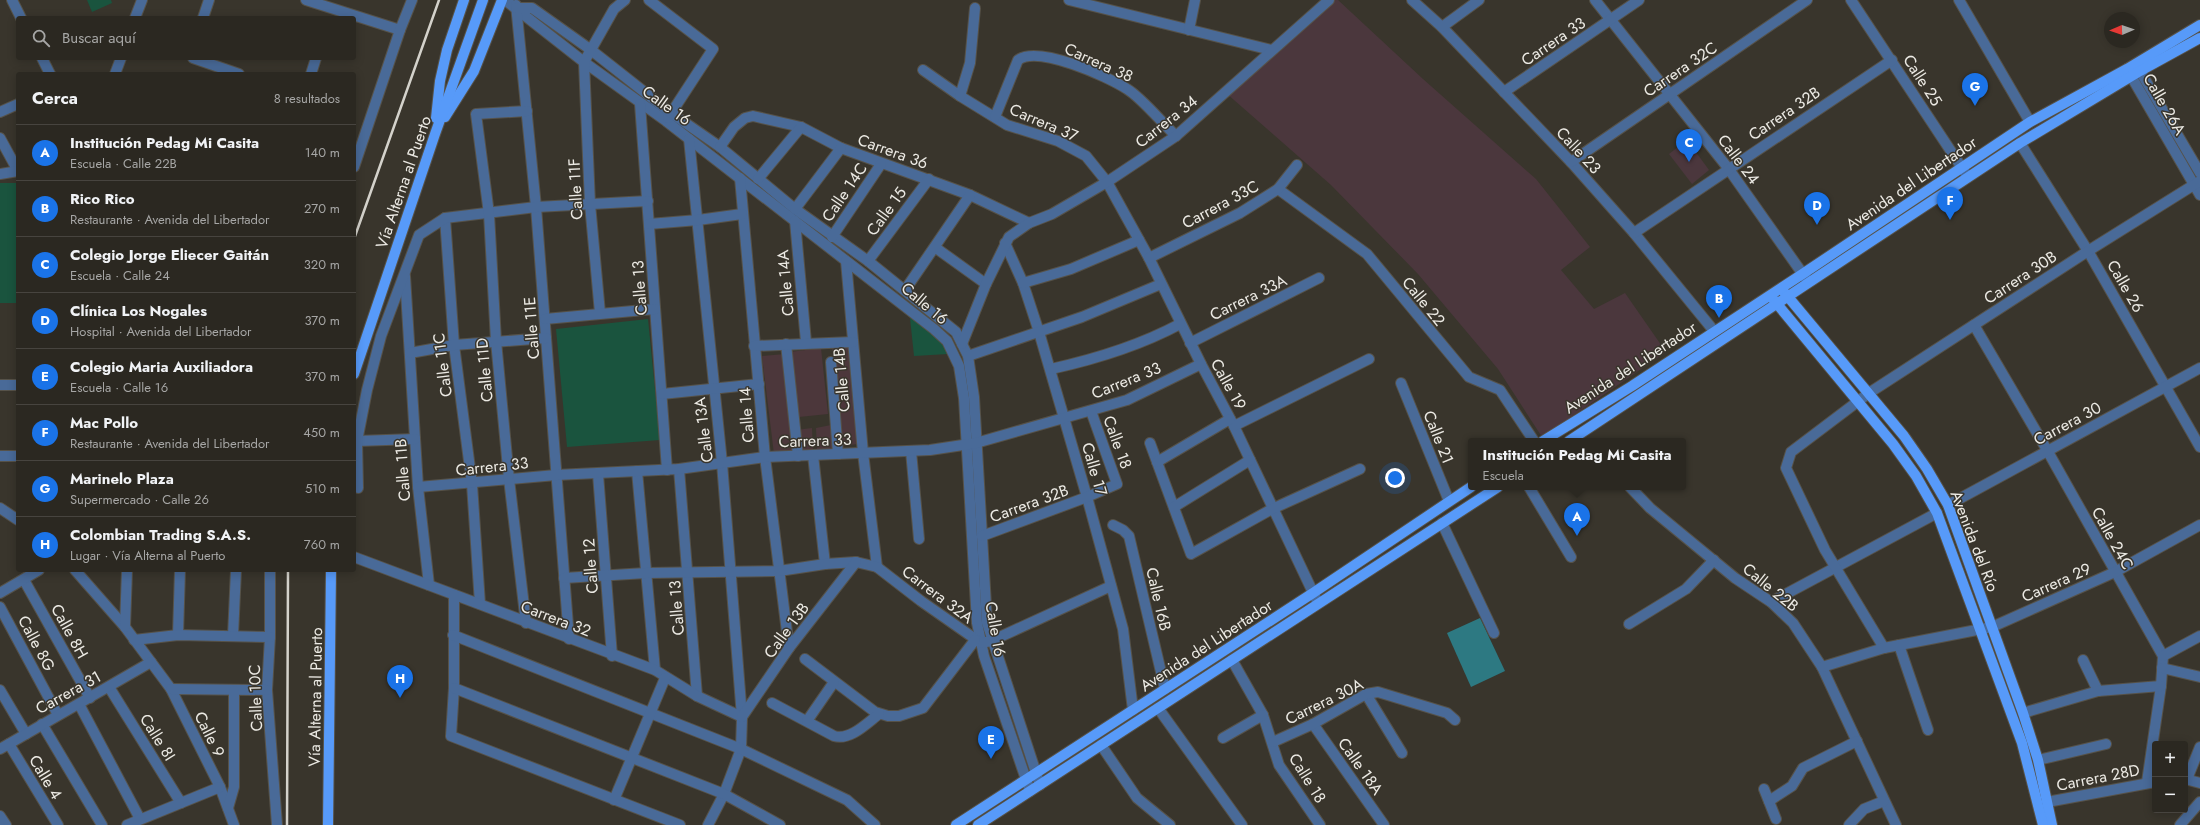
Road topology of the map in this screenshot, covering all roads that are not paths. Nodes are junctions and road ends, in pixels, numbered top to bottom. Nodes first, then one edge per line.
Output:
1 (12, 0) edge
2 (142, 0) edge
3 (209, 0) edge
4 (306, 0) edge
5 (412, 0) edge
6 (464, 0) edge
7 (504, 0) edge
8 (625, 0) edge
9 (649, 0) edge
10 (1195, 0) edge
11 (1329, 0) edge
12 (1412, 0) edge
13 (1479, 0) edge
14 (1595, 0) edge
15 (1639, 0) edge
16 (1807, 0) edge
17 (1851, 0) edge
18 (1959, 0) edge
19 (1076, 1) edge
20 (482, 4) edge
21 (517, 8) edge
22 (975, 8) dead end
23 (331, 14) edge
24 (20, 16) edge
25 (136, 16) edge
26 (203, 16) edge
27 (356, 20) edge
28 (1610, 20) junction
29 (2200, 25) edge
30 (1442, 28) junction
31 (400, 30) junction
32 (1189, 30) junction
33 (2200, 38) edge
34 (590, 50) junction
35 (1271, 50) junction
36 (43, 60) edge
37 (120, 60) edge
38 (199, 60) edge
39 (315, 60) edge
40 (1892, 60) junction
41 (584, 62) junction
42 (923, 70) dead end
43 (2133, 70) junction
44 (49, 72) edge
45 (116, 72) edge
46 (233, 72) edge
47 (312, 72) edge
48 (1504, 92) junction
49 (1669, 94) junction
50 (960, 96) junction
51 (640, 104) junction
52 (16, 105) edge
53 (527, 111) junction
54 (0, 112) edge
55 (668, 117) junction
56 (995, 117) junction
57 (2030, 122) junction
58 (801, 127) junction
59 (434, 134) junction
60 (1176, 136) junction
61 (0, 138) edge
62 (689, 139) junction
63 (2020, 142) junction
64 (720, 147) junction
65 (841, 148) junction
66 (356, 161) edge
67 (1571, 162) junction
68 (882, 164) junction
69 (1297, 165) dead end
70 (1962, 166) junction
71 (16, 167) edge
72 (1728, 168) junction
73 (16, 171) edge
74 (2200, 173) edge
75 (0, 174) edge
76 (1968, 177) junction
77 (740, 178) junction
78 (758, 179) junction
79 (929, 179) junction
80 (1107, 182) junction
81 (2197, 183) edge
82 (1278, 189) junction
83 (970, 195) junction
84 (2200, 195) edge
85 (648, 201) junction
86 (590, 204) junction
87 (536, 207) junction
88 (795, 209) junction
89 (489, 214) junction
90 (742, 214) junction
91 (445, 218) junction
92 (698, 220) junction
93 (795, 221) junction
94 (1029, 223) junction
95 (649, 224) junction
96 (1634, 233) junction
97 (832, 237) junction
98 (1139, 240) junction
99 (1005, 243) junction
100 (936, 248) junction
101 (2088, 250) junction
102 (1149, 258) junction
103 (846, 261) junction
104 (868, 261) junction
105 (405, 272) junction
106 (1804, 273) junction
107 (1319, 278) dead end
108 (1023, 283) junction
109 (986, 284) junction
110 (1161, 284) junction
111 (1809, 284) junction
112 (1781, 288) junction
113 (904, 290) junction
114 (1770, 295) junction
115 (1788, 298) junction
116 (1777, 305) junction
117 (655, 309) junction
118 (600, 313) junction
119 (545, 319) junction
120 (1180, 324) junction
121 (1974, 325) junction
122 (1714, 331) junction
123 (1039, 332) junction
124 (546, 338) junction
125 (496, 341) junction
126 (806, 342) junction
127 (853, 342) junction
128 (1190, 343) junction
129 (786, 344) junction
130 (962, 344) junction
131 (454, 345) junction
132 (754, 346) junction
133 (410, 353) junction
134 (968, 356) junction
135 (1369, 358) dead end
136 (831, 362) dead end
137 (1200, 364) junction
138 (356, 368) edge
139 (2200, 368) edge
140 (1051, 370) junction
141 (1401, 383) dead end
142 (760, 384) junction
143 (0, 385) edge
144 (16, 385) edge
145 (2166, 386) junction
146 (713, 389) junction
147 (1869, 393) junction
148 (662, 394) junction
149 (1858, 401) junction
150 (1091, 411) junction
151 (1065, 418) junction
152 (1232, 422) junction
153 (1532, 438) edge
154 (1548, 438) edge
155 (1575, 438) edge
156 (415, 439) junction
157 (357, 441) junction
158 (1150, 442) dead end
159 (971, 444) junction
160 (2200, 447) edge
161 (2047, 450) junction
162 (911, 451) junction
163 (863, 453) junction
164 (838, 454) junction
165 (0, 456) edge
166 (16, 456) edge
167 (798, 456) junction
168 (813, 456) junction
169 (765, 458) junction
170 (1250, 460) junction
171 (1157, 462) junction
172 (722, 463) junction
173 (679, 469) junction
174 (1360, 469) dead end
175 (667, 470) junction
176 (637, 472) junction
177 (598, 474) junction
178 (556, 475) junction
179 (509, 479) junction
180 (472, 484) junction
181 (418, 487) junction
182 (358, 488) dead end
183 (1468, 489) edge
184 (1493, 490) edge
185 (1531, 490) edge
186 (1633, 490) edge
187 (1087, 497) junction
188 (1449, 501) junction
189 (1948, 505) junction
190 (1174, 507) junction
191 (0, 508) edge
192 (1272, 510) junction
193 (1937, 513) junction
194 (16, 519) edge
195 (1442, 523) junction
196 (1113, 525) dead end
197 (2200, 525) edge
198 (982, 536) junction
199 (919, 540) dead end
200 (1572, 557) dead end
201 (356, 558) edge
202 (1714, 560) junction
203 (856, 562) junction
204 (825, 564) junction
205 (877, 567) junction
206 (1836, 569) junction
207 (779, 571) junction
208 (36, 572) edge
209 (77, 572) edge
210 (127, 572) edge
211 (180, 572) edge
212 (236, 572) edge
213 (270, 572) edge
214 (331, 572) edge
215 (2115, 572) junction
216 (646, 573) junction
217 (688, 573) junction
218 (731, 573) junction
219 (606, 576) junction
220 (564, 578) junction
221 (24, 580) junction
222 (429, 585) junction
223 (1111, 586) junction
224 (0, 593) edge
225 (1313, 593) junction
226 (454, 595) junction
227 (1771, 602) junction
228 (1318, 603) junction
229 (480, 604) junction
230 (0, 607) edge
231 (526, 622) junction
232 (1629, 624) dead end
233 (125, 627) junction
234 (1992, 627) junction
235 (1981, 629) junction
236 (1494, 633) dead end
237 (178, 635) junction
238 (453, 635) junction
239 (234, 636) junction
240 (2200, 636) edge
241 (270, 637) junction
242 (569, 638) junction
243 (134, 640) junction
244 (978, 641) junction
245 (992, 641) junction
246 (1899, 645) junction
247 (789, 648) junction
248 (1884, 648) junction
249 (612, 656) junction
250 (2163, 656) junction
251 (805, 659) dead end
252 (1232, 660) junction
253 (2083, 660) dead end
254 (151, 662) junction
255 (1822, 667) junction
256 (2162, 668) junction
257 (654, 670) junction
258 (2200, 677) edge
259 (665, 678) junction
260 (834, 682) junction
261 (2161, 686) junction
262 (109, 687) junction
263 (171, 688) junction
264 (454, 688) junction
265 (1166, 689) junction
266 (0, 690) edge
267 (268, 690) junction
268 (234, 691) junction
269 (2098, 691) junction
270 (1366, 694) junction
271 (697, 696) junction
272 (90, 698) junction
273 (772, 703) dead end
274 (79, 704) junction
275 (1158, 708) junction
276 (1133, 710) junction
277 (2023, 713) junction
278 (650, 714) junction
279 (879, 714) junction
280 (58, 715) junction
281 (1263, 715) junction
282 (742, 717) junction
283 (1456, 720) dead end
284 (807, 722) junction
285 (42, 724) junction
286 (1313, 724) junction
287 (1928, 730) dead end
288 (26, 734) junction
289 (1223, 738) dead end
290 (1857, 741) junction
291 (1273, 742) junction
292 (2106, 744) dead end
293 (1101, 745) junction
294 (4, 746) edge
295 (2200, 747) edge
296 (741, 749) junction
297 (1402, 753) dead end
298 (631, 759) junction
299 (2038, 760) junction
300 (1036, 773) junction
301 (2187, 777) edge
302 (1026, 780) junction
303 (2188, 780) edge
304 (2151, 782) edge
305 (2200, 783) edge
306 (1040, 785) junction
307 (220, 788) junction
308 (1764, 790) dead end
309 (1030, 791) junction
310 (724, 794) junction
311 (614, 800) junction
312 (1769, 801) junction
313 (1884, 801) junction
314 (2047, 802) junction
315 (2200, 802) edge
316 (181, 803) junction
317 (228, 808) junction
318 (0, 816) edge
319 (140, 819) junction
320 (1776, 819) dead end
321 (1892, 823) edge
322 (6, 825) edge
323 (58, 825) edge
324 (102, 825) edge
325 (127, 825) edge
326 (234, 825) edge
327 (277, 825) edge
328 (328, 825) edge
329 (680, 825) edge
330 (708, 825) edge
331 (780, 825) edge
332 (875, 825) edge
333 (956, 825) edge
334 (978, 825) edge
335 (1170, 825) edge
336 (1242, 825) edge
337 (1320, 825) edge
338 (1384, 825) edge
339 (1849, 825) edge
340 (2043, 825) edge
341 (2052, 825) edge
342 (2180, 825) edge

1 - 24 street
2 - 25 street
3 - 26 street
4 - 23 street
5 - 31 street
6 - 59 main road
7 - 21 street, Calle 16
7 - 59 main road
8 - 34 street
9 - 55 street
10 - 32 street
11 - 35 street, Carrera 34
12 - 30 street, Calle 23
13 - 30 street
14 - 28 street, Calle 24
15 - 28 street, Carrera 33
16 - 49 street, Carrera 32C
17 - 40 street, Calle 25
18 - 57 street
19 - 32 street
20 - 59 main road, Vía Alterna al Puerto
21 - 34 street, Calle 16
21 - 41 street, Calle 16
21 - 53 street, Calle 11E
22 - 50 street
27 - 31 street
28 - 48 street, Carrera 33
28 - 49 street, Calle 24
29 - 43 main road, Avenida del Libertador
30 - 48 street, Calle 23
31 - 66 street
32 - 35 street
33 - 43 main road, Avenida del Libertador
34 - 41 street
34 - 55 street, Calle 16
35 - 60 street, Carrera 34
36 - 44 street
37 - 45 street
38 - 46 street
39 - 47 street
40 - 70 street, Calle 25
40 - 72 street, Carrera 32B
41 - 51 street, Calle 16
41 - 86 street, Calle 11F
42 - 50 street, Carrera 37
43 - 57 main road, Avenida del Libertador
43 - 63 main road, Avenida del Libertador
43 - 74 street, Calle 26A
43 - 81 street, Calle 26A
48 - 67 street, Calle 23
49 - 67 street, Carrera 32C
49 - 72 street, Calle 24
50 - 56 street, Carrera 37
51 - 55 street, Calle 16
51 - 85 street, Calle 13
52 - 54 street
53 - 87 street, Calle 11E
53 - 89 street, Calle 11D
55 - 62 street, Calle 16
55 - 64 street, Calle 16
56 - 60 street, Carrera 38
56 - 80 street, Carrera 37
57 - 70 main road, Avenida del Libertador
58 - 64 street, Carrera 36
58 - 65 street, Carrera 36
58 - 78 street
59 - 138 main road, Vía Alterna al Puerto
60 - 80 street, Carrera 34
61 - 71 street
62 - 77 street, Calle 16
62 - 92 street, Calle 13A
63 - 76 main road, Avenida del Libertador
63 - 101 street, Calle 26
64 - 78 street, Calle 16
65 - 68 street, Carrera 36
65 - 88 street
67 - 96 street, Calle 23
68 - 79 street, Carrera 36
68 - 97 street, Calle 14C
69 - 82 street, Carrera 33C
70 - 76 street, Calle 25
70 - 106 main road, Avenida del Libertador
72 - 96 street, Carrera 32B
72 - 106 street, Calle 24
73 - 75 street
76 - 111 main road, Avenida del Libertador
77 - 90 street, Calle 14
77 - 93 street, Calle 16
78 - 88 street, Calle 16
79 - 83 street, Carrera 36
79 - 104 street, Calle 15
80 - 94 street, Carrera 34
80 - 98 street, Calle 19
81 - 84 street, Calle 26A
81 - 101 street, Carrera 30B
82 - 102 street, Carrera 33C
82 - 153 street, Calle 22
83 - 94 street, Carrera 36
83 - 100 street
85 - 86 street
85 - 95 street, Calle 13
86 - 87 street
86 - 118 street, Calle 11F
87 - 89 street
87 - 119 street, Calle 11E
88 - 97 street, Calle 16
89 - 91 street
89 - 125 street, Calle 11D
90 - 92 street
90 - 132 street, Calle 14
91 - 105 street
91 - 131 street, Calle 11C
92 - 95 street
92 - 146 street, Calle 13A
93 - 103 street, Calle 16
93 - 126 street, Calle 14A
94 - 99 street, Carrera 34
95 - 117 street, Calle 13
96 - 122 street, Calle 23
97 - 104 street, Calle 16
98 - 102 street, Calle 19
98 - 108 street
99 - 108 street, Calle 17
99 - 109 street, Calle 16
100 - 109 street
100 - 113 street
101 - 121 street, Carrera 30B
101 - 145 street, Calle 26
102 - 110 street, Calle 19
103 - 127 street, Calle 14B
103 - 159 street, Calle 16
104 - 113 street, Calle 16
105 - 133 street, Calle 11B
105 - 157 street
106 - 111 street, Calle 24
106 - 112 main road, Avenida del Libertador
107 - 128 street, Carrera 33A
108 - 123 street, Calle 17
109 - 130 street, Calle 16
110 - 120 street, Calle 19
110 - 123 street
111 - 115 main road, Avenida del Libertador
112 - 114 main road, Avenida del Libertador
112 - 115 main road, Avenida del Río
113 - 130 street, Calle 16
114 - 116 main road, Avenida del Río
114 - 122 main road, Avenida del Libertador
115 - 116 main road, Avenida del Libertador
115 - 147 main road, Avenida del Río
116 - 149 main road, Avenida del Río
116 - 155 main road, Avenida del Libertador
117 - 118 street
117 - 148 street, Calle 13
118 - 119 street
119 - 124 street, Calle 11E
120 - 128 street, Calle 19
120 - 140 street
121 - 147 street, Carrera 30B
121 - 161 street, Calle 24C
122 - 154 main road, Avenida del Libertador
123 - 134 street
123 - 140 street, Calle 17
124 - 125 street
124 - 178 street, Calle 11E
125 - 131 street
125 - 179 street, Calle 11D
126 - 127 street
126 - 129 street
127 - 163 street, Calle 14B
128 - 137 street, Calle 19
129 - 132 street
129 - 167 street
130 - 134 street, Calle 16
131 - 133 street
131 - 180 street, Calle 11C
132 - 142 street, Calle 14
133 - 156 street, Calle 11B
134 - 159 street, Calle 16
135 - 152 street
136 - 164 street
137 - 150 street, Carrera 33
137 - 152 street, Calle 19
139 - 145 street, Carrera 30
140 - 151 street, Calle 17
141 - 188 street, Calle 21
142 - 146 street
142 - 169 street, Calle 14
143 - 144 street
145 - 160 street, Calle 26
145 - 161 street, Carrera 30
146 - 148 street
146 - 172 street, Calle 13A
147 - 149 street, Carrera 30B
147 - 189 main road, Avenida del Río
148 - 175 street, Calle 13
149 - 193 main road, Avenida del Río
149 - 206 street, Carrera 30B
150 - 151 street, Carrera 33
150 - 187 street, Calle 18
151 - 159 street, Carrera 33
151 - 187 street, Calle 17
152 - 170 street, Calle 19
152 - 171 street
156 - 157 street
156 - 181 street, Calle 11B
157 - 182 street
158 - 171 street
159 - 162 street, Carrera 33
159 - 198 street, Calle 16
159 - 244 street, Calle 16
161 - 189 street, Carrera 30
161 - 215 street, Calle 24C
162 - 163 street, Carrera 33
162 - 199 street
163 - 164 street, Carrera 33
163 - 205 street, Calle 14B
164 - 168 street, Carrera 33
165 - 166 street
167 - 168 street, Carrera 33
167 - 169 street, Carrera 33
168 - 204 street
169 - 172 street, Carrera 33
169 - 207 street, Calle 14
170 - 190 street
170 - 192 street, Calle 19
171 - 190 street
172 - 173 street, Carrera 33
172 - 218 street, Calle 13A
173 - 175 street, Carrera 33
173 - 217 street, Calle 13
174 - 192 street
175 - 176 street, Carrera 33
176 - 177 street, Carrera 33
176 - 216 street
177 - 178 street, Carrera 33
177 - 219 street, Calle 12
178 - 179 street, Carrera 33
178 - 220 street, Calle 11E
179 - 180 street, Carrera 33
179 - 231 street, Calle 11D
180 - 181 street, Carrera 33
180 - 229 street, Calle 11C
181 - 222 street, Calle 11B
183 - 188 main road, Avenida del Libertador
184 - 195 main road, Avenida del Libertador
185 - 200 street
186 - 202 street, Calle 22B
187 - 198 street, Carrera 32B
187 - 223 street, Calle 17
188 - 225 main road, Avenida del Libertador
189 - 234 main road, Avenida del Río
190 - 192 street
191 - 194 street
192 - 225 street, Calle 19
193 - 206 street
193 - 235 main road, Avenida del Río
195 - 228 main road, Avenida del Libertador
195 - 236 street
196 - 265 street, Calle 16B
197 - 215 street, Carrera 29
198 - 245 street, Calle 16
201 - 222 street, Carrera 32
202 - 227 street, Calle 22B
202 - 232 street
203 - 204 street, Carrera 32A
203 - 205 street, Carrera 32A
203 - 247 street, Calle 13B
204 - 207 street, Carrera 32A
205 - 244 street, Carrera 32A
206 - 227 street
206 - 248 street, Carrera 30B
207 - 218 street, Carrera 32A
207 - 247 street, Calle 14
208 - 221 street
209 - 233 street, Calle 9
210 - 233 street
211 - 237 street
212 - 239 street
213 - 241 street, Calle 10C
214 - 328 main road, Vía Alterna al Puerto
215 - 234 street, Carrera 29
215 - 250 street, Calle 24C
216 - 217 street, Carrera 32A
216 - 219 street, Carrera 32A
216 - 257 street
217 - 218 street, Carrera 32A
217 - 271 street, Calle 13
218 - 282 street, Calle 13A
219 - 220 street, Carrera 32A
219 - 249 street, Calle 12
220 - 242 street, Calle 11E
221 - 224 street
221 - 272 street, Calle 8H
222 - 226 street, Carrera 32
223 - 245 street, Carrera 32A
223 - 276 street, Calle 17
225 - 228 street, Calle 19
225 - 265 main road, Avenida del Libertador
226 - 229 street, Carrera 32
226 - 238 street
227 - 255 street, Calle 22B
228 - 252 main road, Avenida del Libertador
229 - 231 street, Carrera 32
230 - 280 street, Calle 8G
231 - 242 street, Carrera 32
233 - 243 street, Calle 9
234 - 235 street, Carrera 29
234 - 277 main road, Avenida del Río
235 - 246 street, Carrera 29
235 - 340 main road, Avenida del Río
237 - 239 street
237 - 243 street
238 - 264 street
238 - 278 street
239 - 241 street
240 - 250 street
241 - 267 street, Calle 10C
242 - 249 street, Carrera 32
243 - 254 street, Calle 9
244 - 245 street, Carrera 32A
244 - 279 street
244 - 302 street, Calle 16
245 - 300 street, Calle 16
246 - 248 street, Carrera 29
246 - 287 street
247 - 282 street, Calle 13B
248 - 255 street, Carrera 29
249 - 257 street, Carrera 32
250 - 256 street
251 - 260 street
252 - 275 main road, Avenida del Libertador
252 - 281 street, Calle 18
253 - 269 street
254 - 262 street, Carrera 31
254 - 263 street, Calle 9
255 - 290 street, Calle 22B
256 - 258 street
256 - 261 street
257 - 259 street, Carrera 32
259 - 271 street, Carrera 32
259 - 278 street
260 - 279 street
260 - 284 street
261 - 269 street
261 - 304 street
262 - 272 street, Carrera 31
262 - 316 street, Calle 8I
263 - 268 street
263 - 307 street, Calle 9
264 - 298 street
264 - 311 street
265 - 276 main road, Avenida del Libertador
266 - 288 street
267 - 268 street
267 - 327 street, Calle 10C
268 - 317 street, Calle 10C
269 - 277 street
270 - 283 street, Carrera 30A
270 - 286 street, Carrera 30A
270 - 297 street
271 - 282 street, Carrera 32
272 - 274 street, Carrera 31
273 - 284 street
274 - 280 street, Carrera 31
274 - 319 street
275 - 293 main road, Avenida del Libertador
275 - 336 street
276 - 300 main road, Avenida del Libertador
277 - 299 main road, Avenida del Río
278 - 296 street
278 - 298 street
279 - 284 street
280 - 285 street, Carrera 31
281 - 289 street
281 - 291 street, Calle 18
282 - 296 street, Calle 13A
285 - 288 street, Carrera 31
285 - 324 street
286 - 291 street, Carrera 30A
286 - 338 street, Calle 18A
288 - 294 street, Carrera 31
290 - 312 street
290 - 313 street, Calle 22B
291 - 337 street, Calle 18
292 - 299 street
293 - 306 main road, Avenida del Libertador
293 - 335 street
294 - 323 street, Calle 4
295 - 301 street
296 - 310 street, Calle 13A
296 - 332 street
298 - 310 street
298 - 311 street
299 - 314 main road, Avenida del Río
300 - 302 main road, Avenida del Libertador
300 - 306 street, Calle 16
302 - 309 street, Calle 16
302 - 333 main road, Avenida del Libertador
303 - 305 street
304 - 314 street, Carrera 28D
306 - 309 main road
307 - 316 street
307 - 317 street, Calle 9
308 - 312 street
309 - 334 main road
310 - 330 street, Calle 13A
310 - 331 street
311 - 329 street
312 - 320 street
313 - 321 street, Calle 22B
313 - 339 street
314 - 341 main road, Avenida del Río
315 - 342 street
316 - 319 street
317 - 326 street, Calle 9
318 - 322 street
319 - 325 street

